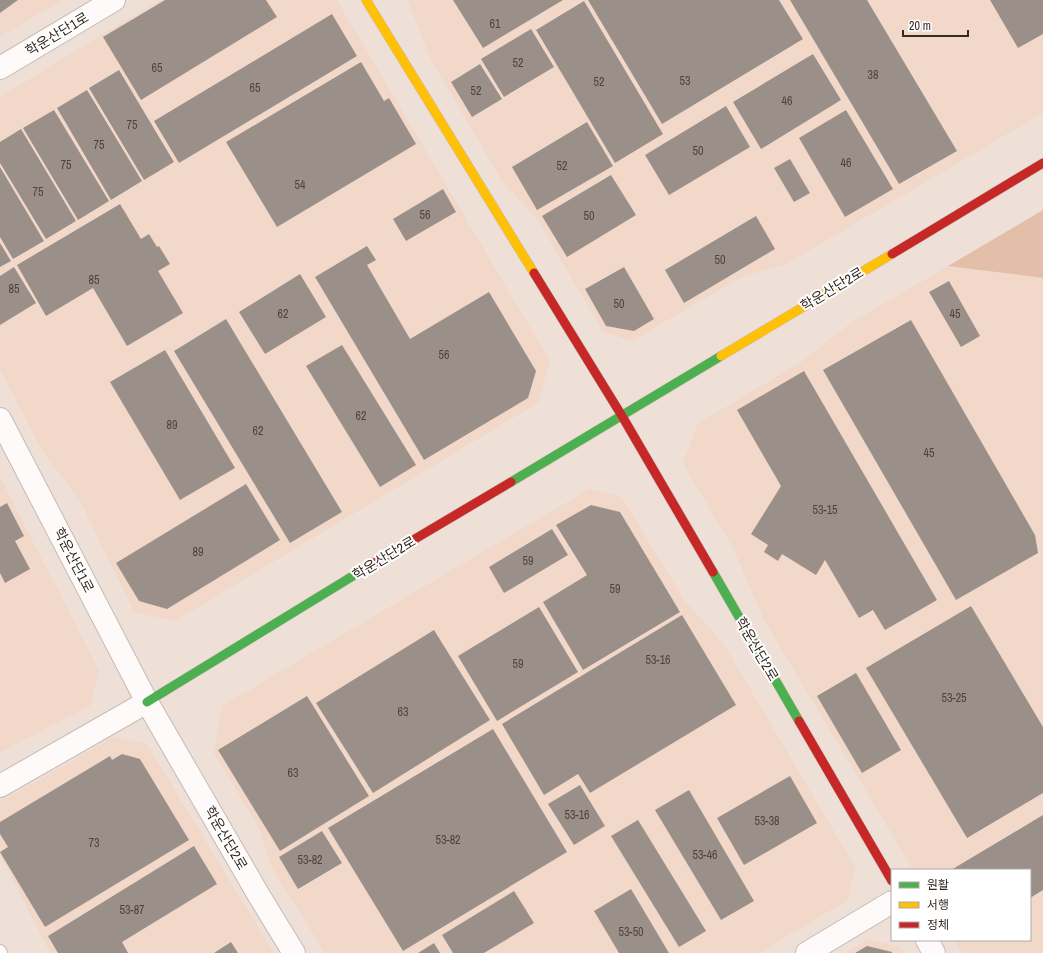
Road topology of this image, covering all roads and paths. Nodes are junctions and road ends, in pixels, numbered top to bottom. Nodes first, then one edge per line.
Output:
1 (114, 0) edge
2 (366, 0) edge
3 (0, 68) edge
4 (1043, 163) edge
5 (622, 416) junction
6 (0, 419) edge
7 (147, 702) junction
8 (0, 786) edge
9 (891, 879) edge
10 (891, 903) edge
11 (927, 941) edge
12 (294, 953) edge
13 (807, 953) edge
14 (934, 953) edge

1 - 3 street, 학운산단1로
2 - 5 street
4 - 5 street, 학운산단2로
5 - 7 street, 학운산단2로
5 - 9 street, 학운산단2로
6 - 7 street, 학운산단1로
7 - 8 street, 학운산단2로
7 - 12 street, 학운산단2로
10 - 13 street
11 - 14 street

